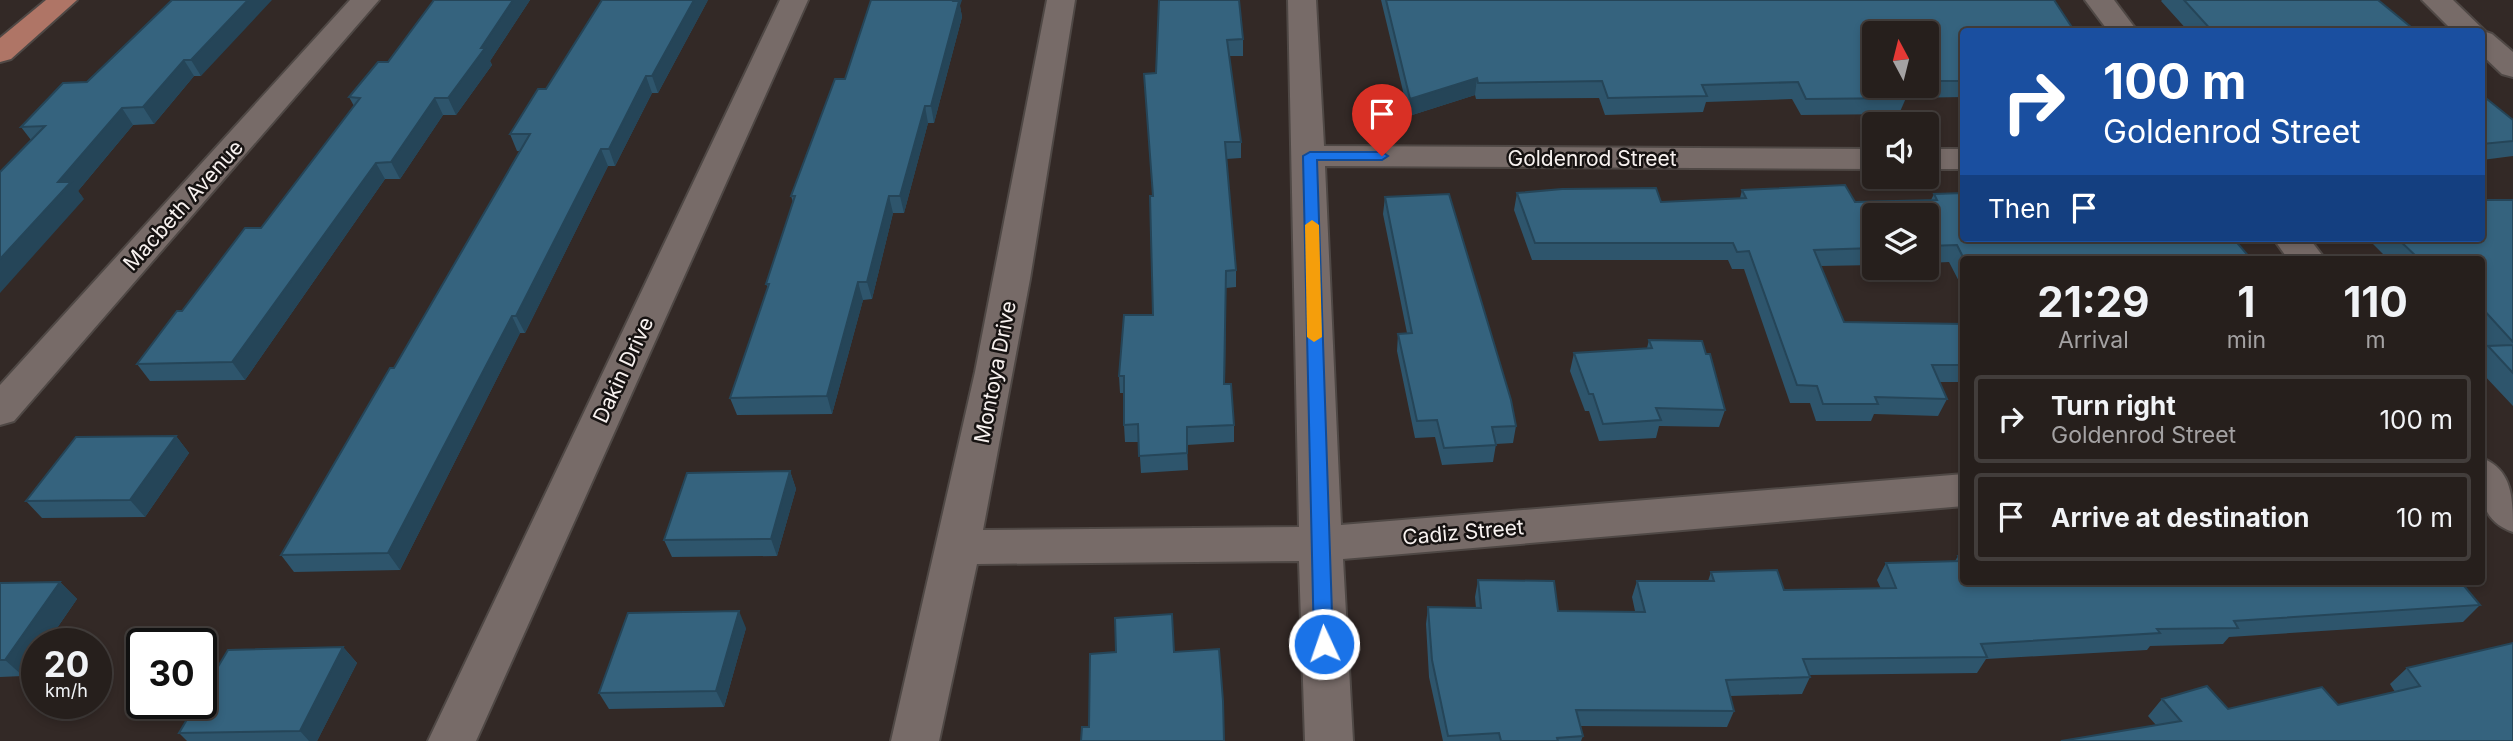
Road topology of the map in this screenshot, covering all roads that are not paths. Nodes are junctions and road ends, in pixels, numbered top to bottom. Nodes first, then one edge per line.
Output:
1 (63, 0) edge
2 (365, 0) edge
3 (794, 0) edge
4 (1061, 0) edge
5 (1302, 0) edge
6 (2099, 0) edge
7 (2436, 0) edge
8 (2121, 28) edge
9 (2468, 28) edge
10 (2485, 43) edge
11 (0, 53) edge
12 (2513, 68) edge
13 (1310, 156) junction
14 (1862, 159) edge
15 (1939, 159) edge
16 (1960, 159) edge
17 (2293, 242) edge
18 (2305, 256) edge
19 (0, 411) edge
20 (1960, 490) edge
21 (1319, 544) junction
22 (961, 547) junction
23 (452, 741) edge
24 (915, 741) edge
25 (1329, 741) edge

1 - 11 main road
2 - 19 street, Macbeth Avenue
3 - 23 street, Dakin Drive
4 - 22 street, Montoya Drive
5 - 13 street
6 - 8 street
7 - 9 street
10 - 12 street
13 - 14 street, Goldenrod Street
13 - 21 street
15 - 16 street
17 - 18 street
20 - 21 street, Cadiz Street
21 - 22 street, Cadiz Street
21 - 25 street
22 - 24 street, Montoya Drive

